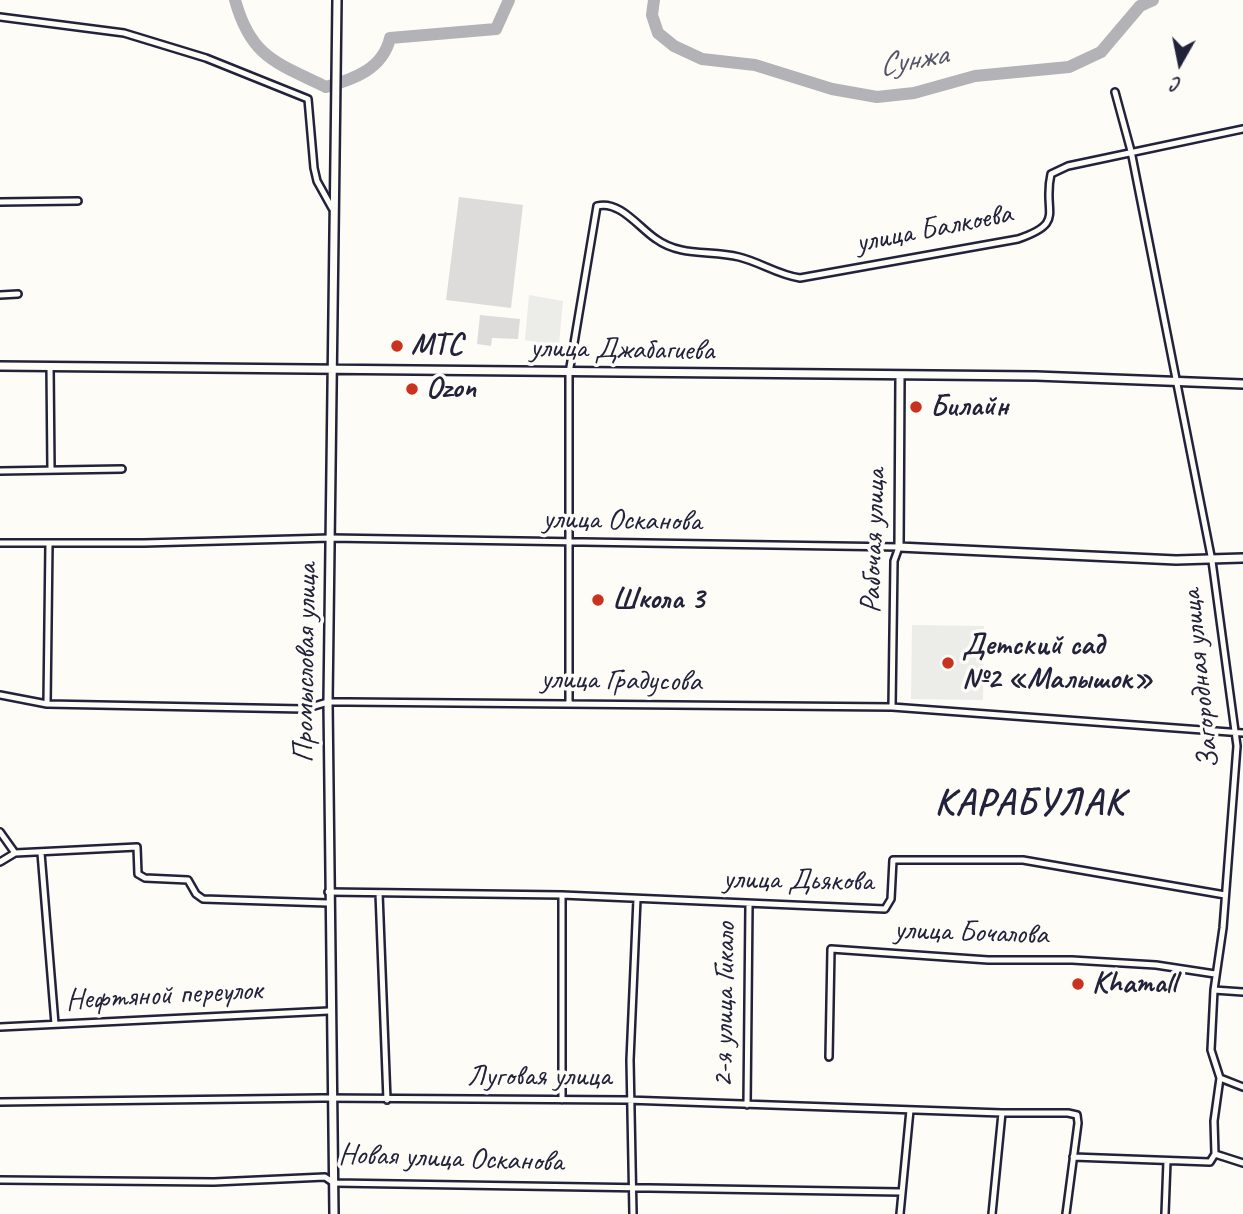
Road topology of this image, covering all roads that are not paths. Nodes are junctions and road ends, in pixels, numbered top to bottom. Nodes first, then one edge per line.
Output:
1 (337, 0) edge
2 (0, 16) edge
3 (1115, 92) dead end
4 (1243, 129) edge
5 (1131, 151) junction
6 (78, 201) dead end
7 (0, 202) edge
8 (332, 208) junction
9 (18, 294) dead end
10 (0, 295) edge
11 (0, 366) edge
12 (50, 366) junction
13 (330, 368) junction
14 (569, 373) junction
15 (900, 377) junction
16 (1176, 383) junction
17 (1243, 384) edge
18 (122, 469) dead end
19 (51, 470) junction
20 (0, 471) edge
21 (330, 538) junction
22 (0, 543) edge
23 (49, 543) junction
24 (568, 543) junction
25 (899, 547) junction
26 (1243, 558) edge
27 (1212, 561) junction
28 (0, 695) edge
29 (328, 702) junction
30 (569, 703) junction
31 (47, 704) junction
32 (892, 707) junction
33 (1240, 732) edge
34 (0, 832) edge
35 (15, 853) junction
36 (41, 853) junction
37 (0, 863) edge
38 (328, 892) junction
39 (379, 893) junction
40 (562, 895) junction
41 (1225, 895) junction
42 (636, 899) junction
43 (328, 903) junction
44 (749, 905) junction
45 (1215, 974) junction
46 (1214, 990) junction
47 (1243, 992) edge
48 (330, 1011) junction
49 (55, 1024) junction
50 (0, 1027) edge
51 (829, 1057) dead end
52 (1220, 1078) junction
53 (1243, 1087) edge
54 (332, 1100) junction
55 (387, 1100) junction
56 (562, 1100) junction
57 (632, 1101) junction
58 (0, 1102) edge
59 (747, 1105) junction
60 (910, 1110) junction
61 (1002, 1113) junction
62 (1215, 1154) junction
63 (1073, 1157) junction
64 (1167, 1161) junction
65 (1243, 1163) edge
66 (0, 1180) edge
67 (334, 1183) junction
68 (634, 1188) junction
69 (901, 1192) junction
70 (334, 1214) edge
71 (633, 1214) edge
72 (900, 1214) edge
73 (992, 1214) edge
74 (1066, 1214) edge
75 (1166, 1214) edge

1 - 8 main road, Промысловая улица
2 - 8 street
3 - 5 street, Загородная улица
4 - 5 street, улица Балкоева
5 - 14 street, улица Балкоева
5 - 16 street, Загородная улица
6 - 7 street
8 - 13 main road, Промысловая улица
9 - 10 street
11 - 12 main road, улица Джабагиева
12 - 13 main road, улица Джабагиева
12 - 19 street
13 - 14 main road, улица Джабагиева
13 - 21 main road, Промысловая улица
14 - 15 main road, улица Джабагиева
14 - 24 street
15 - 16 main road, улица Джабагиева
15 - 25 main road, Рабочая улица
16 - 17 main road, улица Джабагиева
16 - 27 street, Загородная улица
18 - 19 street
19 - 20 street
21 - 23 street, улица Осканова
21 - 24 street, улица Осканова
21 - 29 main road, Промысловая улица
22 - 23 street, улица Осканова
23 - 31 street
24 - 25 street, улица Осканова
24 - 30 street
25 - 27 main road, улица Осканова
25 - 32 street, Рабочая улица
26 - 27 main road, улица Осканова
27 - 33 street, Загородная улица
28 - 31 street, улица Градусова
29 - 30 street, улица Градусова
29 - 31 street, улица Градусова
29 - 38 main road, Промысловая улица
30 - 32 street, улица Градусова
32 - 33 street, улица Градусова
33 - 41 street, Загородная улица
34 - 35 street
35 - 36 street
35 - 37 street
36 - 43 street
36 - 49 street
38 - 39 street, улица Дьякова
38 - 43 main road, Промысловая улица
39 - 40 street, улица Дьякова
39 - 55 street
40 - 42 street, улица Дьякова
40 - 56 street
41 - 44 street, улица Дьякова
41 - 45 street, Загородная улица
42 - 44 street, улица Дьякова
42 - 57 street
43 - 48 main road, Промысловая улица
44 - 59 street, 2-я улица Гикало
45 - 46 street, Загородная улица
45 - 51 street, улица Бочалова
46 - 47 street
46 - 52 street, Загородная улица
48 - 49 street, Нефтяной переулок
48 - 54 main road, Промысловая улица
49 - 50 street, Нефтяной переулок
52 - 53 street
52 - 62 street, Загородная улица
54 - 55 street, Луговая улица
54 - 58 street, Луговая улица
54 - 67 main road, Промысловая улица
55 - 56 street, Луговая улица
56 - 57 street, Луговая улица
57 - 59 street, Луговая улица
57 - 68 street
59 - 60 street, Луговая улица
60 - 61 street, Луговая улица
60 - 69 street
61 - 63 street, Луговая улица
61 - 73 street
62 - 64 street
62 - 65 street
63 - 64 street
63 - 74 street
64 - 75 street
66 - 67 street, Новая улица Осканова
67 - 68 street, Новая улица Осканова
67 - 70 main road, Промысловая улица
68 - 69 street, Новая улица Осканова
68 - 71 street
69 - 72 street

